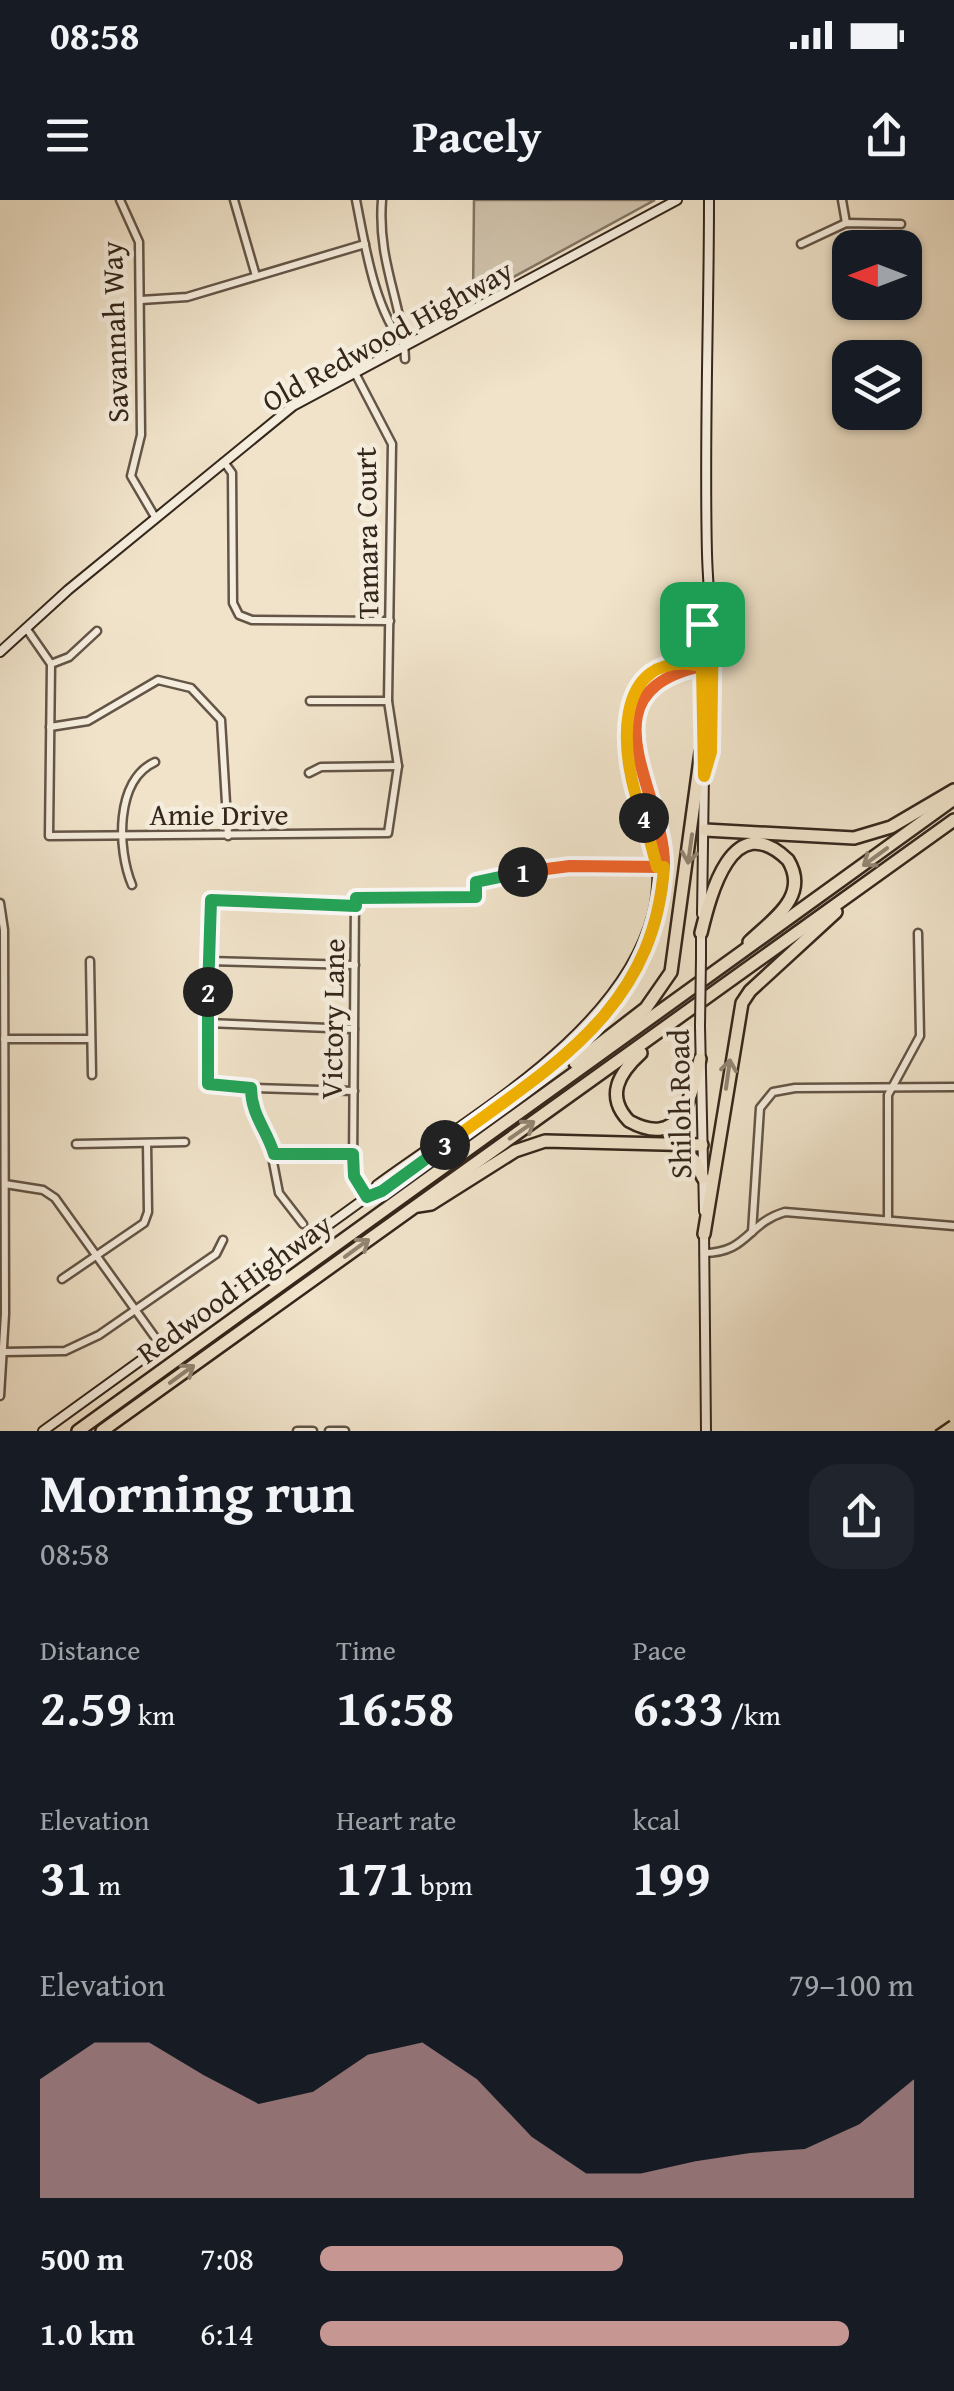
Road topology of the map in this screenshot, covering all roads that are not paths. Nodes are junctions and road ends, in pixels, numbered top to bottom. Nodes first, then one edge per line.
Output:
1 (120, 200) edge
2 (234, 200) edge
3 (356, 200) edge
4 (382, 200) edge
5 (677, 200) edge
6 (708, 200) edge
7 (842, 200) edge
8 (846, 223) junction
9 (901, 224) dead end
10 (364, 244) junction
11 (801, 244) dead end
12 (256, 276) junction
13 (140, 300) junction
14 (404, 345) junction
15 (405, 359) dead end
16 (355, 373) junction
17 (224, 461) junction
18 (155, 517) junction
19 (390, 621) junction
20 (26, 628) junction
21 (98, 631) dead end
22 (0, 652) edge
23 (50, 664) junction
24 (704, 665) junction
25 (310, 701) dead end
26 (388, 701) junction
27 (50, 727) junction
28 (701, 752) junction
29 (155, 762) dead end
30 (398, 766) junction
31 (630, 770) junction
32 (309, 773) dead end
33 (704, 776) junction
34 (954, 790) edge
35 (954, 799) edge
36 (652, 809) junction
37 (954, 820) edge
38 (705, 830) junction
39 (388, 832) joint
40 (228, 836) junction
41 (126, 837) junction
42 (661, 867) junction
43 (878, 874) junction
44 (132, 885) dead end
45 (356, 902) junction
46 (0, 903) edge
47 (701, 933) junction
48 (918, 934) dead end
49 (90, 960) dead end
50 (209, 961) junction
51 (355, 965) junction
52 (714, 975) junction
53 (2, 982) edge
54 (683, 1015) junction
55 (208, 1023) junction
56 (354, 1029) junction
57 (4, 1039) junction
58 (90, 1039) junction
59 (2, 1051) edge
60 (700, 1058) junction
61 (92, 1075) dead end
62 (892, 1086) junction
63 (954, 1087) edge
64 (251, 1088) junction
65 (354, 1091) junction
66 (524, 1108) junction
67 (2, 1121) edge
68 (186, 1142) dead end
69 (146, 1143) junction
70 (76, 1144) dead end
71 (677, 1144) junction
72 (702, 1144) junction
73 (274, 1154) junction
74 (353, 1154) junction
75 (703, 1178) junction
76 (4, 1184) junction
77 (370, 1195) junction
78 (414, 1207) junction
79 (888, 1220) junction
80 (303, 1224) dead end
81 (954, 1226) edge
82 (752, 1232) junction
83 (704, 1234) junction
84 (223, 1240) dead end
85 (2, 1244) edge
86 (704, 1254) junction
87 (96, 1255) junction
88 (62, 1279) dead end
89 (136, 1310) junction
90 (2, 1314) edge
91 (162, 1347) junction
92 (4, 1352) junction
93 (0, 1396) edge
94 (43, 1431) edge
95 (78, 1431) edge
96 (102, 1431) edge
97 (297, 1431) edge
98 (313, 1431) edge
99 (329, 1431) edge
100 (345, 1431) edge
101 (706, 1431) edge

1 - 13 street, Savannah Way
2 - 12 street
3 - 10 street
4 - 14 street
5 - 14 main road, Old Redwood Highway
6 - 24 main road, Shiloh Road
7 - 8 street
8 - 9 street
8 - 11 street
10 - 12 street
10 - 14 street
12 - 13 street
13 - 18 street, Savannah Way
14 - 15 street
14 - 16 main road, Old Redwood Highway
16 - 17 main road, Old Redwood Highway
16 - 19 street, Tamara Court
17 - 18 main road, Old Redwood Highway
17 - 19 street
18 - 20 main road, Old Redwood Highway
19 - 26 street, Tamara Court
20 - 22 main road, Old Redwood Highway
20 - 23 street
21 - 23 street
23 - 27 street
24 - 28 main road, Shiloh Road
24 - 31 main road
24 - 33 main road, Shiloh Road
24 - 36 main road
25 - 26 street
26 - 30 street, Tamara Court
27 - 40 street
27 - 41 street, Amie Drive
28 - 33 main road, Shiloh Road
28 -> 66 highway
29 - 41 street
30 - 32 street
30 - 39 street, Tamara Court
31 - 36 main road
31 - 42 main road
33 - 38 main road, Shiloh Road
34 - 38 highway
35 -> 52 highway, Redwood Highway
36 - 42 main road
37 - 43 highway, Redwood Highway
38 - 47 main road, Shiloh Road
39 - 40 street, Amie Drive
40 - 41 street, Amie Drive
41 - 44 street
42 - 45 street
42 - 77 main road
43 - 54 highway, Redwood Highway
83 -> 43 highway
45 - 50 street
45 - 51 street, Victory Lane
46 - 53 street
47 - 52 highway
47 - 60 main road, Shiloh Road, bridge
48 - 62 street
49 - 58 street
50 - 51 street
50 - 55 street
51 - 56 street, Victory Lane
52 - 66 highway, Redwood Highway
53 - 57 street
54 - 60 highway
78 -> 54 highway, Redwood Highway
55 - 56 street
55 - 64 street
56 - 65 street, Victory Lane
57 - 58 street
57 - 59 street
58 - 61 street
59 - 67 street
60 - 72 main road, Shiloh Road
62 - 63 street
62 - 79 street
62 - 82 street
64 - 65 street
64 - 73 street
65 - 74 street, Victory Lane
66 - 95 highway, Redwood Highway
67 - 76 street
68 - 69 street
69 - 70 street
69 - 87 street
71 - 72 highway
71 - 75 highway
71 - 78 highway
72 - 75 main road, Shiloh Road
73 - 74 street
73 - 80 street
74 - 77 street, Victory Lane
75 - 83 main road, Shiloh Road
76 - 85 street
76 - 87 street
77 - 91 main road
96 -> 78 highway, Redwood Highway
79 - 81 street
79 - 82 street
82 - 86 street
83 - 86 main road, Shiloh Road
84 - 89 street
85 - 90 street
86 - 101 main road, Shiloh Road
87 - 88 street
87 - 89 street
89 - 91 street
89 - 92 street
90 - 92 street
91 - 94 main road
92 - 93 street
97 - 98 street
99 - 100 street

